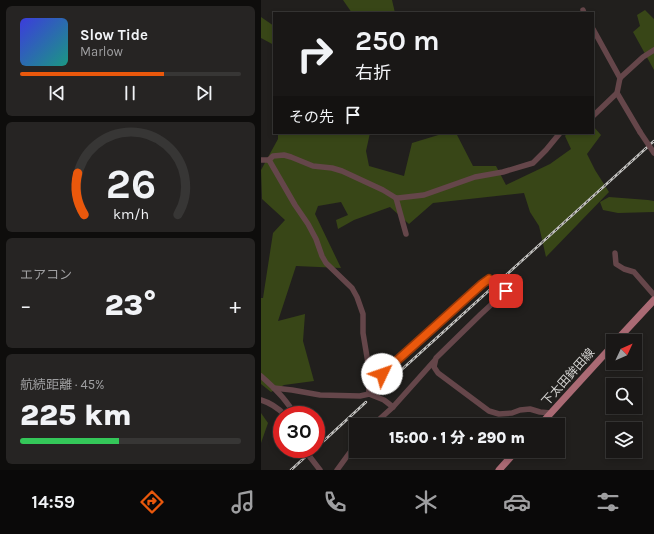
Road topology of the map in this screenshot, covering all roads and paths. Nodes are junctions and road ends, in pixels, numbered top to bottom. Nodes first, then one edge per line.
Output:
1 (594, 31) edge
2 (654, 50) edge
3 (620, 78) junction
4 (617, 93) junction
5 (594, 115) edge
6 (559, 134) edge
7 (654, 153) edge
8 (261, 160) edge
9 (269, 160) junction
10 (396, 198) junction
11 (406, 234) dead end
12 (615, 253) dead end
13 (654, 295) edge
14 (654, 300) edge
15 (622, 334) edge
16 (606, 353) edge
17 (436, 358) junction
18 (261, 376) edge
19 (369, 385) junction
20 (274, 388) junction
21 (369, 394) junction
22 (261, 400) edge
23 (275, 406) edge
24 (290, 406) edge
25 (393, 407) junction
26 (551, 413) junction
27 (381, 418) edge
28 (546, 418) edge
29 (349, 454) edge
30 (311, 458) edge
31 (510, 458) edge
32 (320, 470) edge
33 (337, 470) edge
34 (499, 470) edge

1 - 3 street
2 - 3 street
3 - 4 street
4 - 5 street
4 - 7 street, bridge
6 - 10 street
8 - 9 street
9 - 10 street
9 - 19 street
10 - 11 street
12 - 13 street
14 - 15 main road
16 - 26 main road, 下太田鉾田線
17 - 19 street, bridge
17 - 25 street
17 - 26 street
18 - 20 street
19 - 21 street
20 - 21 street
20 - 24 street
21 - 25 street
22 - 23 street
25 - 27 street
26 - 28 main road, 下太田鉾田線
29 - 33 street
30 - 32 street, bridge
31 - 34 main road

